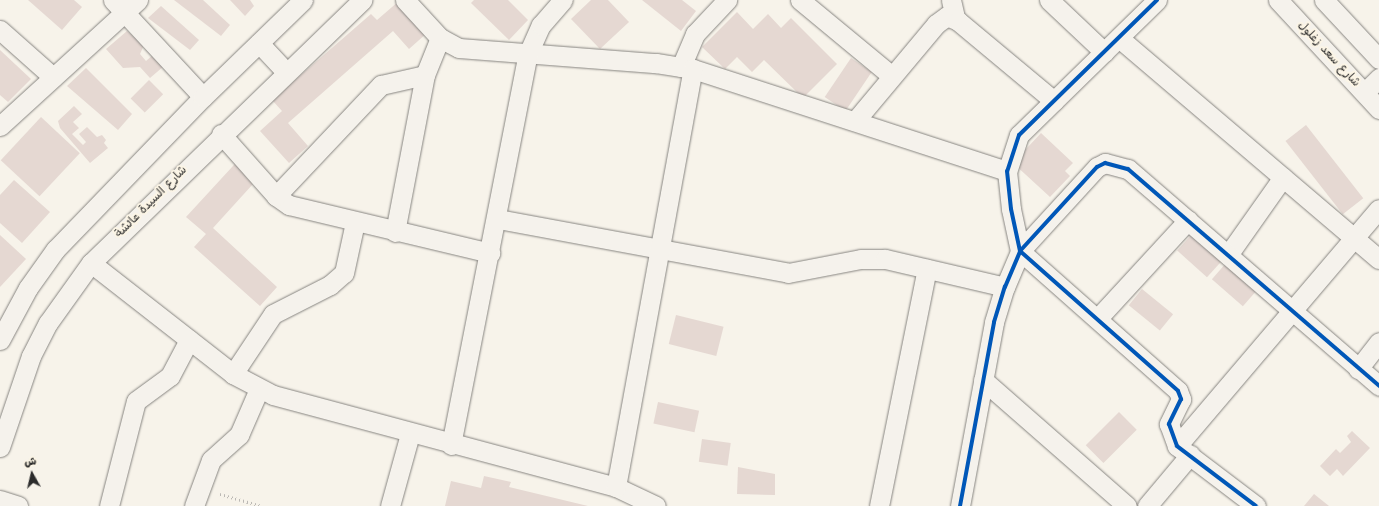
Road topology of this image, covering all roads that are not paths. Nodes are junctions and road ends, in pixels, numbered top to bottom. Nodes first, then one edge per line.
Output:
1 (138, 0) edge
2 (303, 0) edge
3 (362, 0) edge
4 (405, 0) edge
5 (563, 0) edge
6 (727, 0) edge
7 (800, 0) edge
8 (1049, 0) edge
9 (1157, 0) edge
10 (1278, 0) edge
11 (1324, 0) edge
12 (118, 6) edge
13 (953, 9) edge
14 (0, 30) edge
15 (440, 38) junction
16 (1119, 38) junction
17 (259, 43) junction
18 (1104, 52) junction
19 (527, 56) junction
20 (1379, 59) edge
21 (687, 68) junction
22 (286, 72) junction
23 (425, 76) junction
24 (892, 76) junction
25 (53, 77) junction
26 (1379, 78) edge
27 (1365, 92) junction
28 (203, 97) junction
29 (1054, 101) junction
30 (1379, 109) edge
31 (855, 121) junction
32 (0, 126) edge
33 (221, 134) junction
34 (1007, 171) junction
35 (1282, 177) junction
36 (276, 196) junction
37 (1379, 209) edge
38 (498, 219) junction
39 (1188, 220) junction
40 (355, 222) junction
41 (395, 232) junction
42 (1353, 237) junction
43 (658, 250) junction
44 (1020, 251) junction
45 (490, 253) junction
46 (1228, 255) junction
47 (1379, 259) edge
48 (92, 263) junction
49 (927, 269) junction
50 (1005, 287) junction
51 (1292, 313) junction
52 (1098, 318) junction
53 (0, 340) edge
54 (189, 340) junction
55 (1379, 342) edge
56 (1358, 369) junction
57 (233, 374) junction
58 (983, 380) junction
59 (1379, 386) edge
60 (259, 388) junction
61 (410, 434) junction
62 (451, 445) junction
63 (0, 447) edge
64 (1184, 450) junction
65 (616, 487) junction
66 (0, 500) edge
67 (18, 506) edge
68 (109, 506) edge
69 (194, 506) edge
70 (390, 506) edge
71 (656, 506) edge
72 (879, 506) edge
73 (960, 506) edge
74 (1127, 506) edge
75 (1147, 506) edge
76 (1256, 506) edge

1 - 12 street
2 - 17 street
3 - 22 street, شارع السيدة عائشة
4 - 15 street
5 - 19 street
6 - 21 street
7 - 24 street
8 - 18 street
9 - 16 street
10 - 27 street, شارع سعد زغلول
11 - 20 street
12 - 25 street
12 - 28 street
13 - 24 street
13 - 29 street
14 - 25 street
15 - 19 street
15 - 23 street
16 - 18 street
16 - 35 street
17 - 22 street
17 - 28 street
18 - 29 street
19 - 21 street
19 - 38 street
21 - 31 street
21 - 43 street
22 - 33 street, شارع السيدة عائشة
23 - 36 street
23 - 41 street
24 - 31 street
25 - 32 street
26 - 27 street
27 - 30 street, شارع سعد زغلول
28 - 53 street
29 - 34 street
31 - 34 street
33 - 36 street
33 - 48 street, شارع السيدة عائشة
34 - 44 street
35 - 42 street
35 - 46 street
36 - 40 street
37 - 42 street
38 - 43 street
38 - 45 street
39 - 44 street
39 - 46 street
39 - 52 street
40 - 41 street
40 - 57 street
41 - 45 street
42 - 47 street
42 - 51 street
43 - 49 street
43 - 65 street
44 - 50 street
44 - 52 street
45 - 62 street
46 - 51 street
48 - 54 street
48 - 63 street, شارع السيدة عائشة
49 - 50 street
49 - 72 street
50 - 58 street
51 - 56 street
51 - 64 street
52 - 64 street
54 - 57 street
54 - 68 street
55 - 56 street
56 - 59 street
57 - 60 street
58 - 73 street
58 - 74 street
60 - 61 street
60 - 69 street
61 - 62 street
61 - 70 street
62 - 65 street
64 - 75 street
64 - 76 street
65 - 71 street
66 - 67 street

